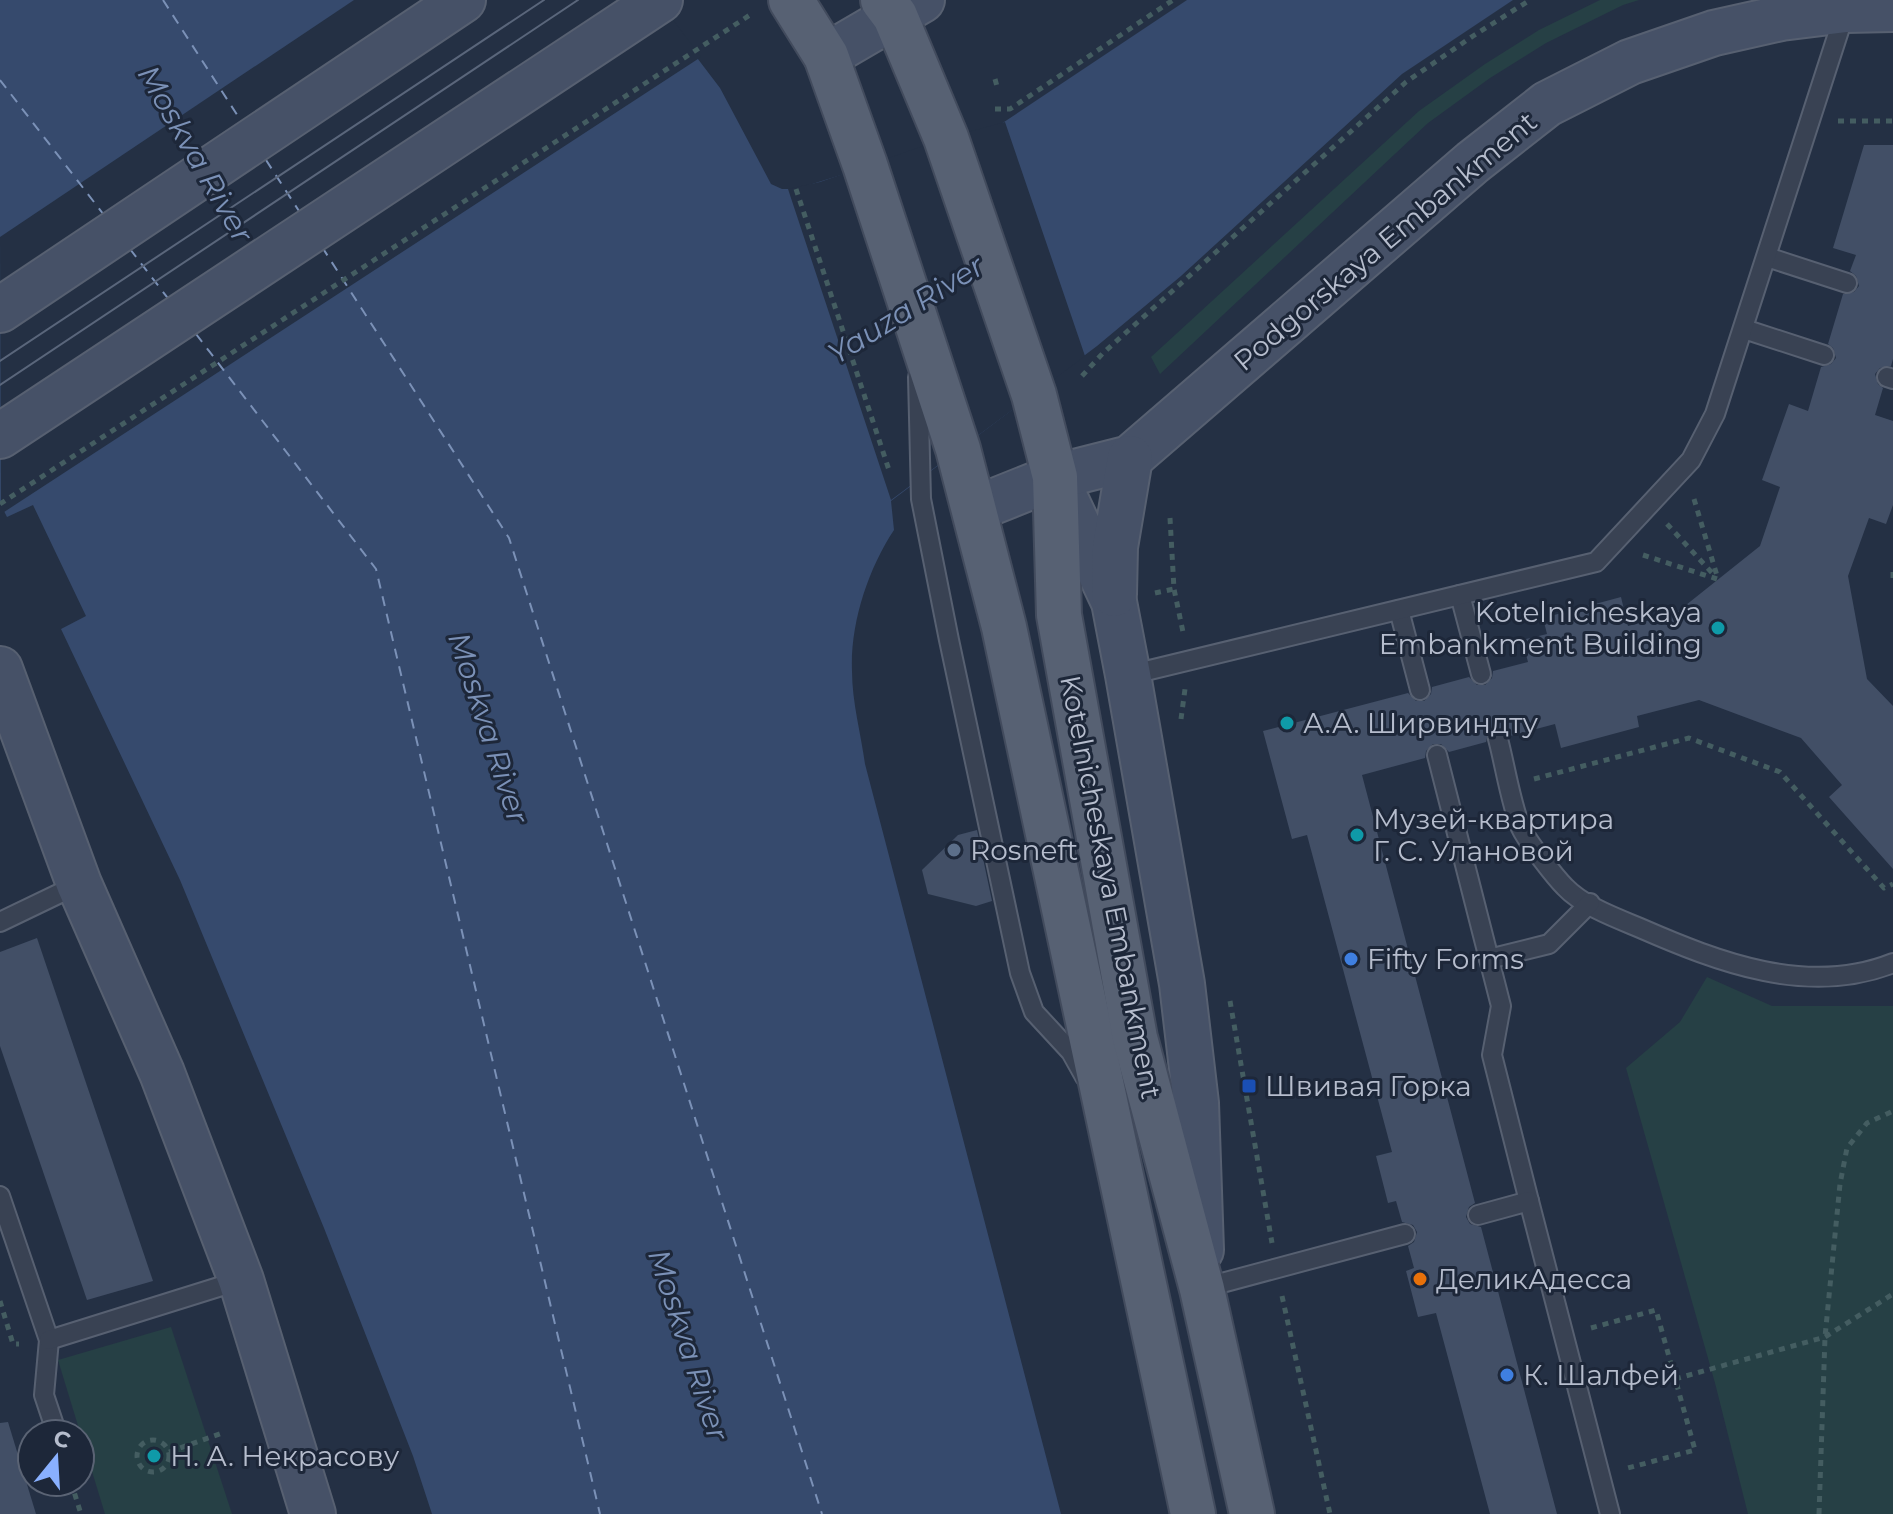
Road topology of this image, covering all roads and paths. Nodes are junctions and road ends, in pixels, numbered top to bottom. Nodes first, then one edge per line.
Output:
1 (463, 0) edge
2 (660, 0) edge
3 (1173, 0) edge
4 (1530, 0) edge
5 (775, 4) edge
6 (900, 5) edge
7 (1893, 9) edge
8 (1846, 10) junction
9 (826, 56) junction
10 (995, 79) dead end
11 (998, 90) dead end
12 (995, 109) dead end
13 (1810, 121) junction
14 (1893, 121) edge
15 (796, 189) dead end
16 (1767, 257) junction
17 (1847, 283) dead end
18 (0, 310) edge
19 (916, 322) junction
20 (1744, 329) junction
21 (1824, 355) dead end
22 (1082, 376) dead end
23 (0, 436) edge
24 (1130, 458) junction
25 (1684, 467) junction
26 (1055, 477) junction
27 (893, 482) dead end
28 (0, 504) edge
29 (1649, 505) junction
30 (975, 509) junction
31 (1170, 518) dead end
32 (1612, 545) junction
33 (1893, 572) edge
34 (1718, 579) junction
35 (1893, 580) edge
36 (1460, 595) junction
37 (1114, 602) junction
38 (1399, 610) junction
39 (1190, 660) junction
40 (0, 669) edge
41 (1481, 674) dead end
42 (1128, 675) junction
43 (1420, 690) dead end
44 (1181, 720) dead end
45 (1498, 739) dead end
46 (0, 742) edge
47 (1437, 755) dead end
48 (1510, 785) junction
49 (79, 884) junction
50 (1893, 884) edge
51 (1590, 903) junction
52 (0, 922) edge
53 (1489, 959) junction
54 (1893, 963) edge
55 (1227, 987) dead end
56 (1893, 1111) edge
57 (1108, 1116) junction
58 (0, 1196) edge
59 (1529, 1201) junction
60 (1478, 1215) dead end
61 (1405, 1234) dead end
62 (1276, 1269) junction
63 (241, 1280) junction
64 (1202, 1289) junction
65 (1893, 1294) edge
66 (1563, 1335) junction
67 (1825, 1337) junction
68 (49, 1340) junction
69 (1675, 1379) junction
70 (52, 1418) edge
71 (225, 1432) dead end
72 (169, 1452) junction
73 (1600, 1476) junction
74 (313, 1514) edge
75 (1193, 1514) edge
76 (1252, 1514) edge
77 (1330, 1514) edge
78 (1610, 1514) edge
79 (1819, 1514) edge

1 - 18 main road
2 - 23 main road
3 - 12 path
4 - 22 path
5 - 9 main road, Kotelnicheskaya Embankment
5 - 28 path
6 - 9 main road
6 - 26 main road, Kotelnicheskaya Embankment
7 - 8 main road, Podgorskaya Embankment
8 - 13 lane
8 - 24 main road, Podgorskaya Embankment
9 - 19 main road, Kotelnicheskaya Embankment
10 - 11 path
13 - 14 path
13 - 16 lane
15 - 27 path
16 - 17 lane
16 - 20 lane
19 - 30 main road, Kotelnicheskaya Embankment
19 - 57 lane
20 - 21 lane
20 - 25 lane
24 - 26 main road
24 - 37 main road
25 - 29 lane
25 - 34 path
26 - 30 main road
26 - 37 main road
26 - 64 main road, Kotelnicheskaya Embankment
29 - 32 lane
29 - 34 path
30 - 57 main road, Kotelnicheskaya Embankment
31 - 39 path
32 - 34 path
32 - 36 lane
33 - 35 path
36 - 38 lane
36 - 41 lane
37 - 42 main road
38 - 39 lane
38 - 43 lane
39 - 42 lane
39 - 44 path
40 - 49 main road
42 - 64 main road
45 - 48 lane
46 - 49 main road
47 - 53 lane
48 - 50 path
48 - 51 lane
49 - 52 lane
49 - 63 main road
51 - 53 lane
51 - 54 lane
53 - 59 lane
55 - 62 path
56 - 67 path
57 - 75 main road, Kotelnicheskaya Embankment
58 - 68 lane
59 - 60 lane
59 - 66 lane
61 - 62 lane
62 - 64 lane
62 - 77 path
63 - 68 lane
63 - 74 main road
64 - 76 main road, Kotelnicheskaya Embankment
65 - 67 path
66 - 69 path
66 - 73 lane
67 - 69 path
67 - 79 path
68 - 70 lane
69 - 73 path
71 - 72 path
72 - 72 path
73 - 78 lane

